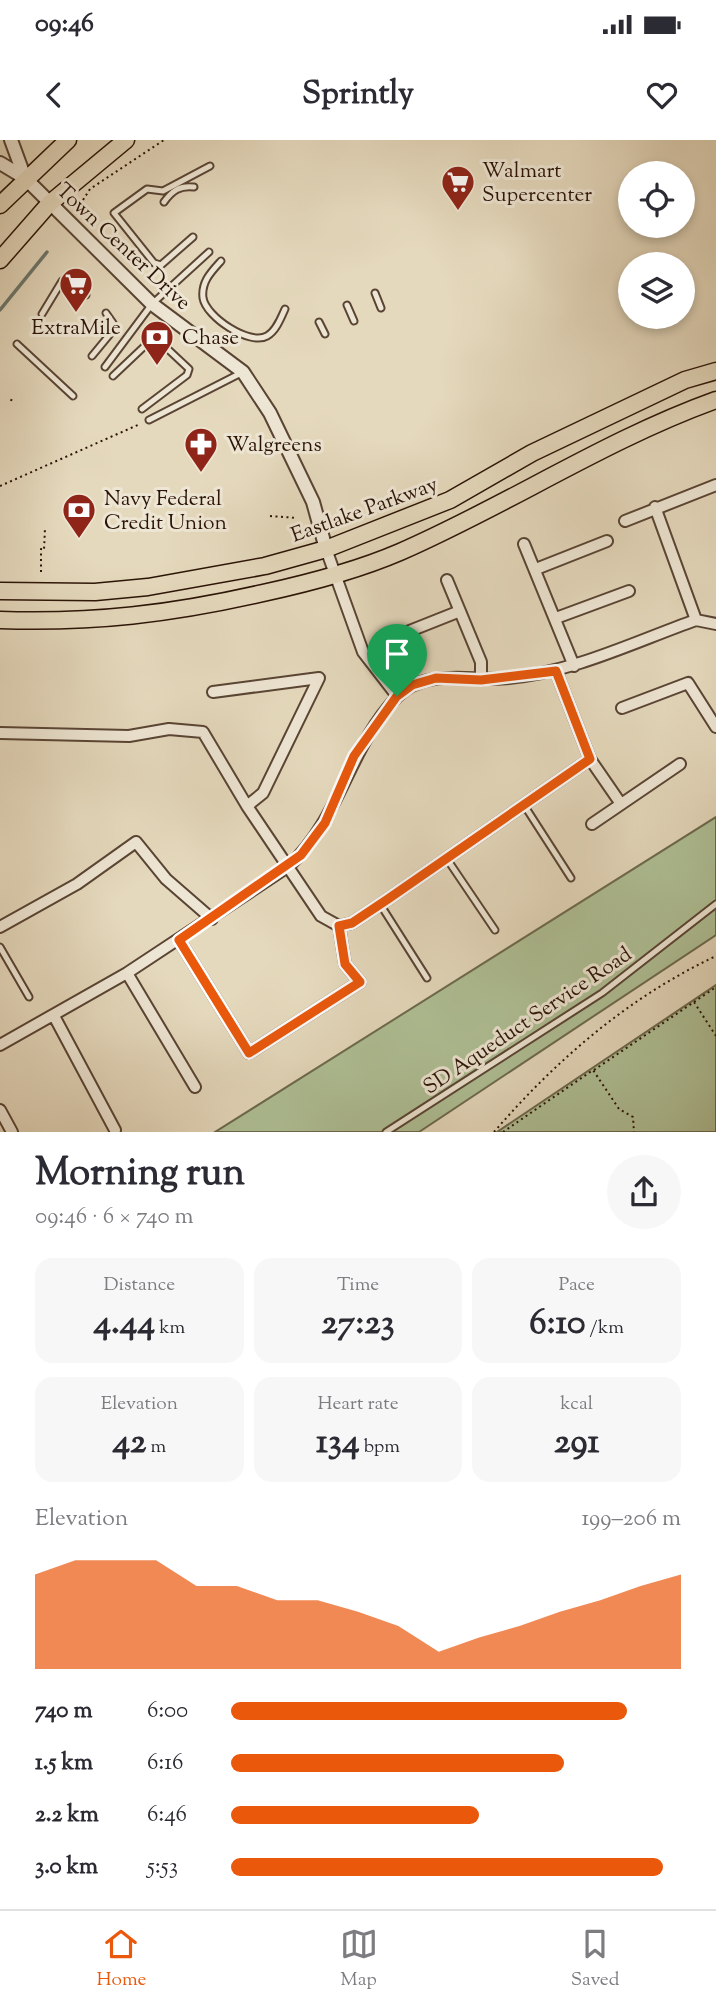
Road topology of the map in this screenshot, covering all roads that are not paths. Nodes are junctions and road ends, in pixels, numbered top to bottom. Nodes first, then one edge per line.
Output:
1 (10, 140) edge
2 (68, 140) edge
3 (126, 140) edge
4 (0, 163) edge
5 (211, 166) dead end
6 (25, 178) junction
7 (194, 187) dead end
8 (164, 202) dead end
9 (49, 204) junction
10 (0, 205) edge
11 (193, 237) dead end
12 (209, 252) dead end
13 (0, 260) edge
14 (221, 261) dead end
15 (375, 293) dead end
16 (86, 295) dead end
17 (152, 304) junction
18 (347, 305) dead end
19 (381, 308) dead end
20 (285, 309) dead end
21 (106, 313) dead end
22 (42, 314) dead end
23 (354, 321) dead end
24 (319, 322) dead end
25 (325, 334) dead end
26 (17, 344) dead end
27 (92, 356) dead end
28 (105, 366) dead end
29 (716, 371) edge
30 (243, 372) junction
31 (113, 376) dead end
32 (73, 396) dead end
33 (716, 400) edge
34 (142, 409) dead end
35 (149, 420) dead end
36 (716, 485) edge
37 (655, 507) junction
38 (625, 521) dead end
39 (607, 541) dead end
40 (524, 544) dead end
41 (326, 549) junction
42 (536, 569) junction
43 (335, 576) junction
44 (447, 580) dead end
45 (0, 590) edge
46 (629, 591) dead end
47 (460, 611) junction
48 (556, 618) junction
49 (0, 620) edge
50 (706, 622) edge
51 (716, 631) edge
52 (392, 638) dead end
53 (574, 666) junction
54 (556, 671) junction
55 (481, 680) junction
56 (213, 692) dead end
57 (397, 696) junction
58 (622, 708) dead end
59 (716, 727) edge
60 (0, 733) edge
61 (590, 759) junction
62 (680, 764) dead end
63 (621, 804) junction
64 (524, 805) junction
65 (247, 806) junction
66 (592, 824) dead end
67 (447, 859) junction
68 (289, 866) junction
69 (571, 878) dead end
70 (380, 904) junction
71 (716, 904) edge
72 (212, 919) junction
73 (339, 926) junction
74 (0, 927) edge
75 (495, 930) dead end
76 (179, 940) junction
77 (0, 947) edge
78 (127, 973) junction
79 (427, 978) dead end
80 (29, 997) dead end
81 (54, 1016) junction
82 (0, 1045) edge
83 (195, 1087) dead end
84 (0, 1111) edge
85 (115, 1130) dead end
86 (12, 1132) edge
87 (386, 1132) edge

1 - 6 street, Town Center Drive
2 - 6 main road
3 - 9 main road
4 - 6 street, Town Center Drive
5 - 11 lane
6 - 9 street, Town Center Drive
6 - 10 main road
7 - 8 lane
9 - 13 main road
9 - 17 street, Town Center Drive
12 - 17 lane
14 - 20 lane
15 - 19 lane
16 - 22 lane
17 - 28 lane
17 - 30 street, Town Center Drive
18 - 23 lane
21 - 27 lane
24 - 25 lane
26 - 32 lane
29 - 41 main road, Eastlake Parkway
30 - 35 lane
30 - 41 street, Town Center Drive
31 - 34 lane
33 - 43 main road
36 - 37 street
37 - 38 street
37 - 50 street
39 - 42 street
40 - 42 street
41 - 43 street
41 - 45 main road, Eastlake Parkway
42 - 48 street
43 - 49 main road
43 - 57 street
44 - 47 street
46 - 48 street
47 - 52 street
47 - 55 street
48 - 53 street
50 - 51 street
50 - 53 street
53 - 54 street
54 - 55 street
54 - 61 street
55 - 57 street
56 - 65 street
57 - 68 street
58 - 59 street
60 - 65 street
61 - 63 street
61 - 64 street
62 - 63 street
63 - 66 street
64 - 67 street
64 - 69 lane
65 - 68 street
67 - 70 street
67 - 75 lane
68 - 72 street
68 - 73 street
70 - 73 street
70 - 79 lane
71 - 87 lane, SD Aqueduct Service Road
72 - 74 street
72 - 76 street
73 - 76 street
76 - 78 street
77 - 80 lane
78 - 81 street
78 - 83 street
81 - 82 street
81 - 85 street
84 - 86 street

